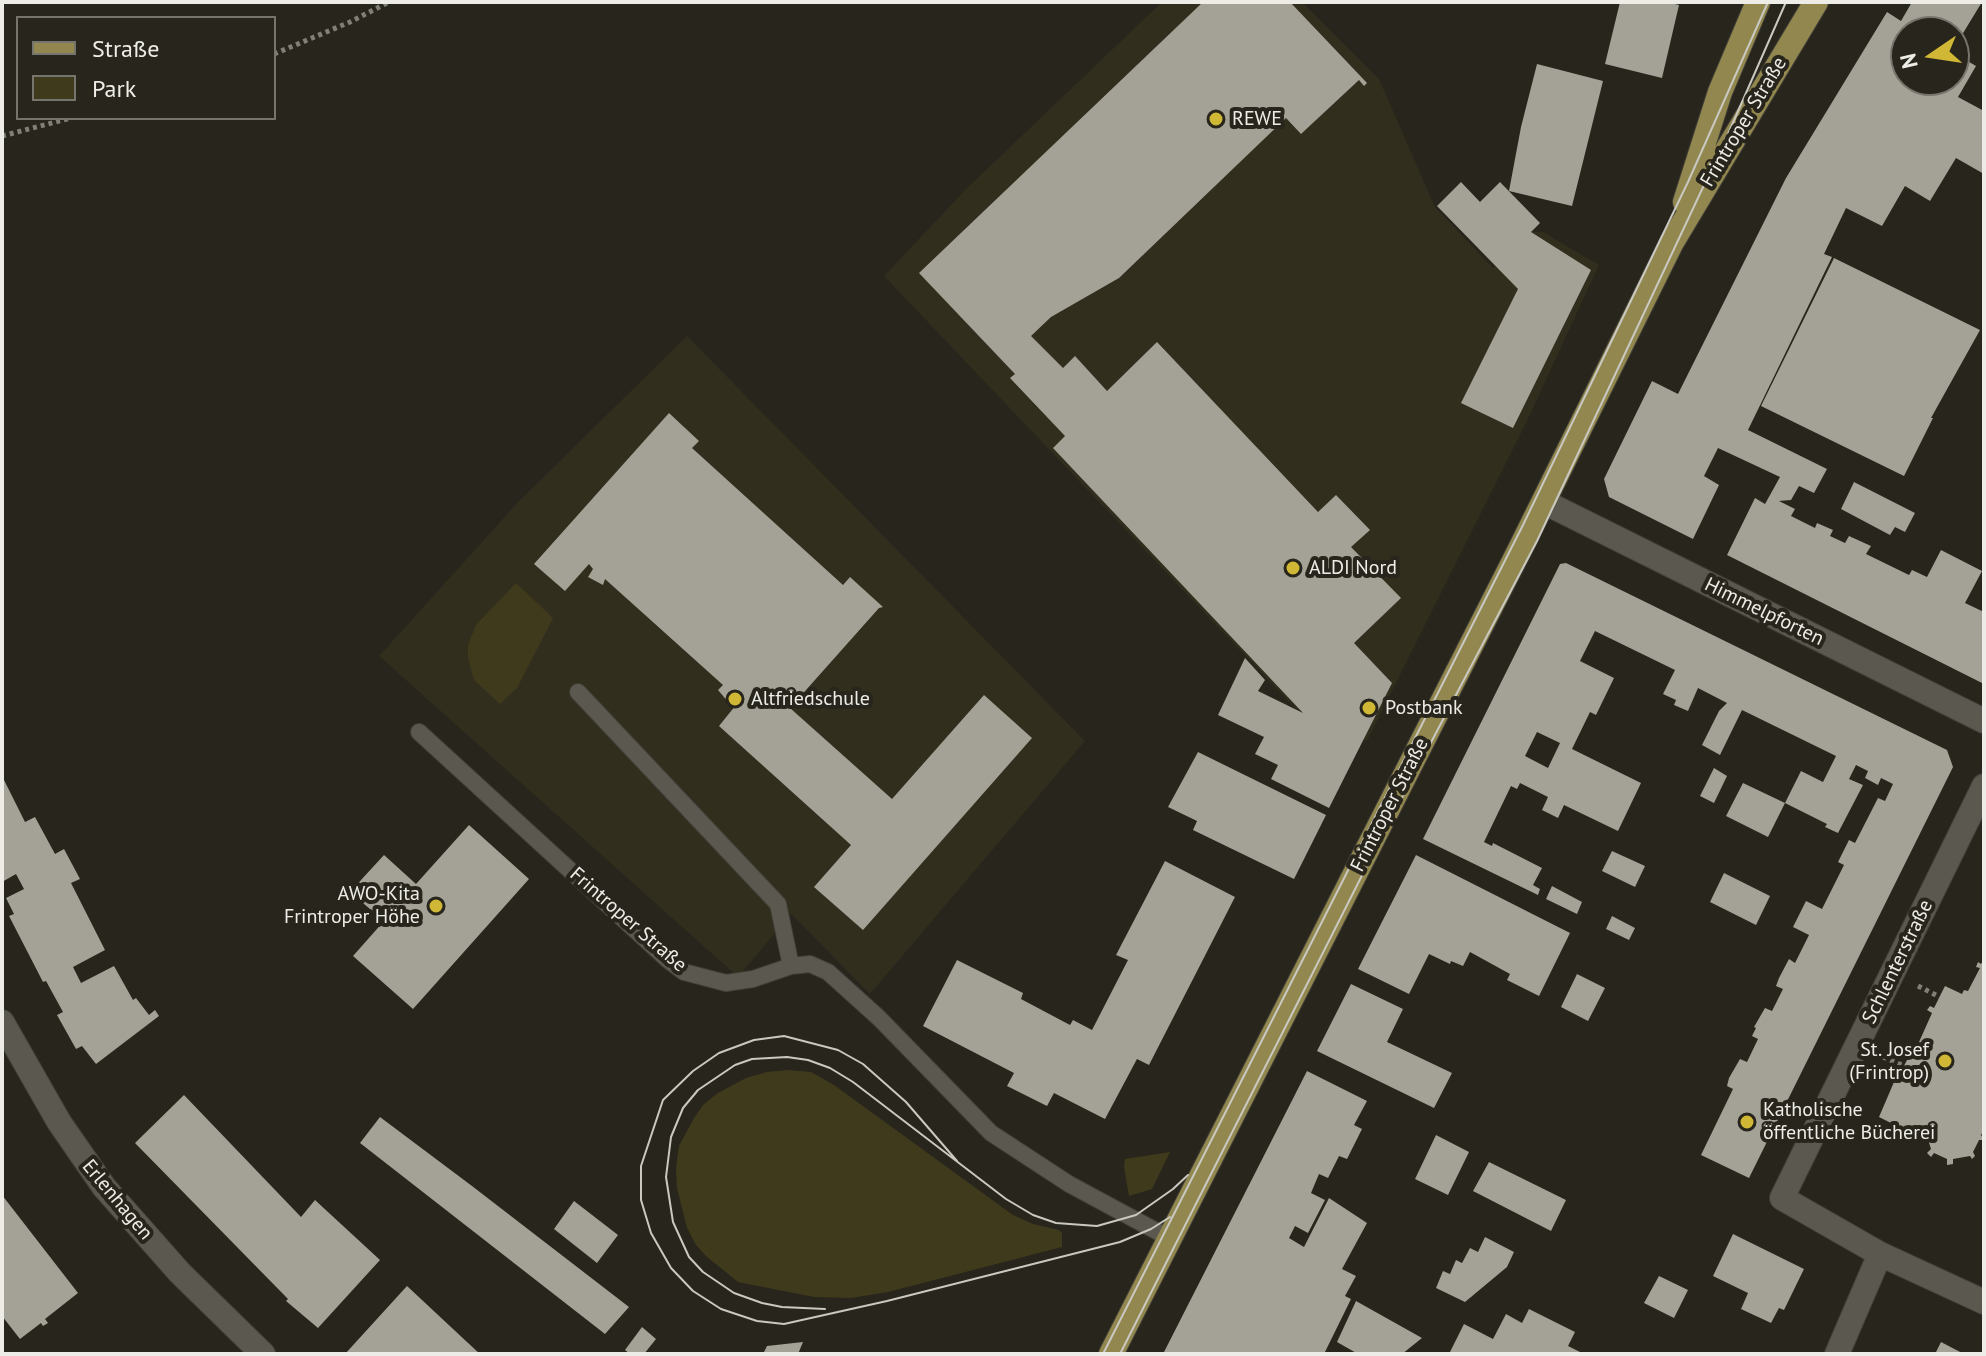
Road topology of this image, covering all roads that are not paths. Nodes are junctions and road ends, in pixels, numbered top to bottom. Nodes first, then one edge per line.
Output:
1 (1758, 2) edge
2 (1816, 2) edge
3 (1672, 242) junction
4 (1544, 502) junction
5 (578, 692) dead end
6 (1984, 721) edge
7 (419, 732) dead end
8 (1984, 786) edge
9 (791, 966) junction
10 (2, 1022) edge
11 (1171, 1239) junction
12 (1880, 1254) junction
13 (1984, 1302) edge
14 (263, 1354) edge
15 (1111, 1354) edge
16 (1837, 1354) edge

1 - 3 main road, Frintroper Straße
2 - 3 main road, Frintroper Straße
3 - 4 main road, Frintroper Straße
4 - 6 street, Himmelpforten
4 - 11 main road, Frintroper Straße
5 - 9 lane
7 - 9 lane, Frintroper Straße
8 - 12 street, Schlenterstraße
9 - 11 lane, Frintroper Straße
10 - 14 street, Erlenhagen
11 - 15 main road, Frintroper Straße
12 - 13 street
12 - 16 street

